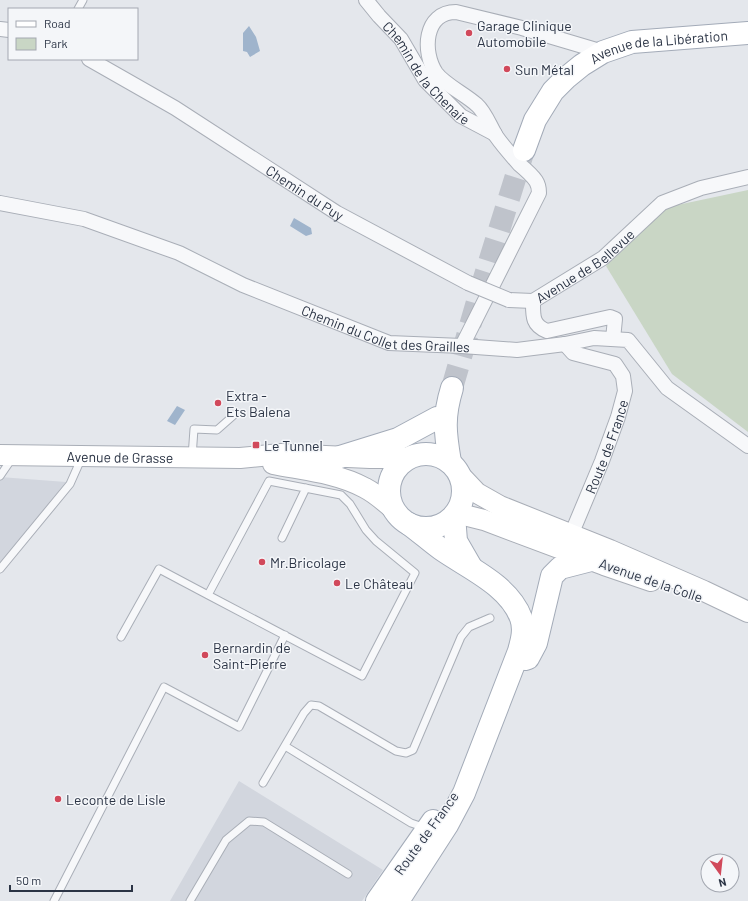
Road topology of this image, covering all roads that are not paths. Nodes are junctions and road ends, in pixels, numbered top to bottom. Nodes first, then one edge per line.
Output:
1 (366, 0) edge
2 (748, 33) edge
3 (603, 52) junction
4 (91, 60) edge
5 (495, 134) junction
6 (524, 150) tunnel mouth
7 (748, 177) edge
8 (0, 203) edge
9 (533, 302) junction
10 (613, 339) junction
11 (565, 344) junction
12 (462, 346) junction
13 (445, 404) junction
14 (234, 415) dead end
15 (748, 446) edge
16 (7, 456) edge
17 (83, 456) junction
18 (318, 456) junction
19 (192, 457) junction
20 (340, 457) junction
21 (410, 457) junction
22 (240, 458) junction
23 (455, 469) junction
24 (0, 476) edge
25 (293, 477) junction
26 (306, 488) junction
27 (392, 508) junction
28 (455, 514) junction
29 (409, 524) junction
30 (571, 535) junction
31 (282, 538) dead end
32 (554, 545) junction
33 (590, 560) junction
34 (472, 568) junction
35 (0, 569) edge
36 (208, 595) junction
37 (748, 612) edge
38 (490, 618) dead end
39 (285, 635) junction
40 (121, 637) dead end
41 (513, 668) junction
42 (284, 746) junction
43 (263, 783) dead end
44 (438, 827) junction
45 (348, 874) dead end
46 (54, 901) edge
47 (190, 901) edge
48 (377, 901) edge
49 (398, 901) edge

1 - 5 street, Chemin de la Chenaie
2 - 3 main road, Avenue de la Libération
3 - 5 street
3 - 6 main road, Avenue de la Libération
4 - 9 street, Chemin du Puy, bridge
5 - 12 street
7 - 9 street, Avenue de Bellevue
8 - 12 street, Chemin du Collet des Grailles
9 - 10 street, Avenue de Bellevue
10 - 11 street, Chemin du Collet des Grailles
10 - 15 street, Chemin du Collet des Grailles
11 - 12 street, Chemin du Collet des Grailles
11 - 30 street, Route de France
13 - 20 main road
13 - 21 main road
13 - 23 main road
14 - 19 lane
16 - 17 main road, Avenue de Grasse
16 - 24 lane
17 - 19 main road, Avenue de Grasse
17 - 35 lane
18 - 20 main road, Avenue de Grasse
18 - 22 main road, Avenue de Grasse
18 - 25 lane, Avenue de Grasse
19 - 22 main road, Avenue de Grasse
20 - 21 main road, Avenue de Grasse
21 - 23 main road
21 - 27 main road
22 - 25 main road, Avenue de Grasse
23 - 28 main road
23 - 30 main road, Avenue de la Colle
25 - 26 lane
25 - 27 main road, Avenue de Grasse
25 - 36 lane
26 - 31 lane
26 - 39 lane
27 - 29 main road
28 - 29 main road
28 - 32 main road, Avenue de la Colle
28 - 34 main road, Route de France
29 - 34 main road, Route de France
30 - 32 street
30 - 37 main road, Avenue de la Colle
32 - 33 main road, Avenue de la Colle
33 - 37 main road, Avenue de la Colle
33 - 41 main road
34 - 41 main road, Route de France
36 - 39 lane
36 - 40 lane
38 - 42 lane
39 - 46 lane
41 - 44 main road, Route de France
42 - 43 lane
42 - 44 lane
44 - 48 main road, Route de France
44 - 49 main road, Route de France
45 - 47 lane

